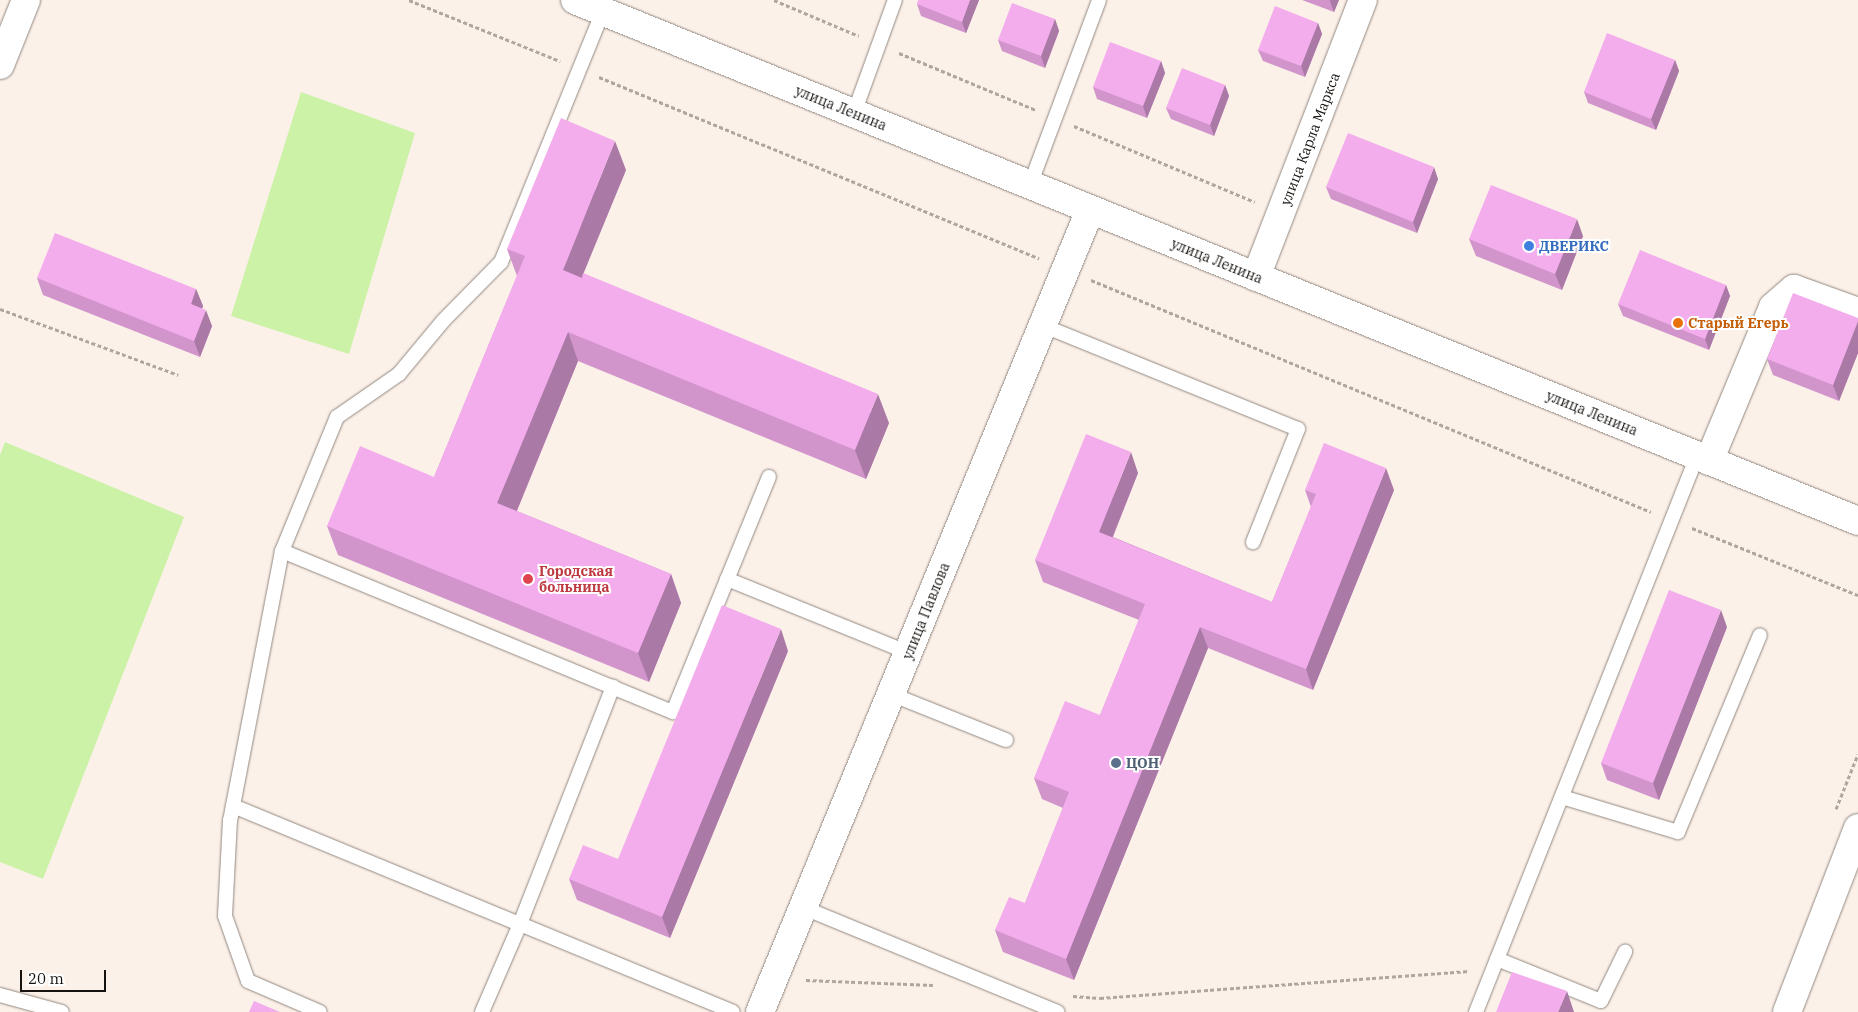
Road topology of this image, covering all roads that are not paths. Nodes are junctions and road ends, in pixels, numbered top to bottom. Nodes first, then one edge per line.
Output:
1 (26, 0) edge
2 (576, 0) edge
3 (895, 0) edge
4 (1099, 0) edge
5 (1363, 0) edge
6 (603, 11) junction
7 (0, 65) edge
8 (854, 113) junction
9 (1030, 186) junction
10 (1090, 210) junction
11 (1256, 277) junction
12 (1858, 312) edge
13 (1044, 326) junction
14 (1703, 458) junction
15 (769, 477) dead end
16 (1858, 521) edge
17 (1253, 542) dead end
18 (282, 551) junction
19 (727, 580) junction
20 (1760, 636) dead end
21 (909, 653) junction
22 (612, 687) junction
23 (891, 694) junction
24 (1006, 740) dead end
25 (1562, 797) junction
26 (233, 806) junction
27 (1858, 828) edge
28 (804, 908) junction
29 (520, 924) junction
30 (1625, 952) dead end
31 (1497, 959) junction
32 (0, 995) edge
33 (62, 1012) edge
34 (320, 1012) edge
35 (482, 1012) edge
36 (733, 1012) edge
37 (760, 1012) edge
38 (1058, 1012) edge
39 (1476, 1012) edge
40 (1787, 1012) edge

1 - 7 street
2 - 6 street, улица Ленина
3 - 8 lane
4 - 9 lane
5 - 11 street, улица Карла Маркса
6 - 8 street, улица Ленина
6 - 18 lane
8 - 9 street, улица Ленина
9 - 10 street, улица Ленина
10 - 11 street, улица Ленина
10 - 13 street, улица Павлова
11 - 14 street, улица Ленина
12 - 14 street
13 - 17 lane
13 - 21 street, улица Павлова
14 - 16 street, улица Ленина
14 - 25 lane
15 - 19 lane
18 - 22 lane
18 - 26 lane
19 - 21 lane
19 - 22 lane
20 - 25 lane
21 - 23 street, улица Павлова
22 - 29 lane
23 - 24 lane
23 - 28 street, улица Павлова
25 - 31 lane
26 - 29 lane
26 - 34 lane
27 - 40 street
28 - 37 street, улица Павлова
28 - 38 lane
29 - 35 lane
29 - 36 lane
30 - 31 lane
31 - 39 lane
32 - 33 lane

